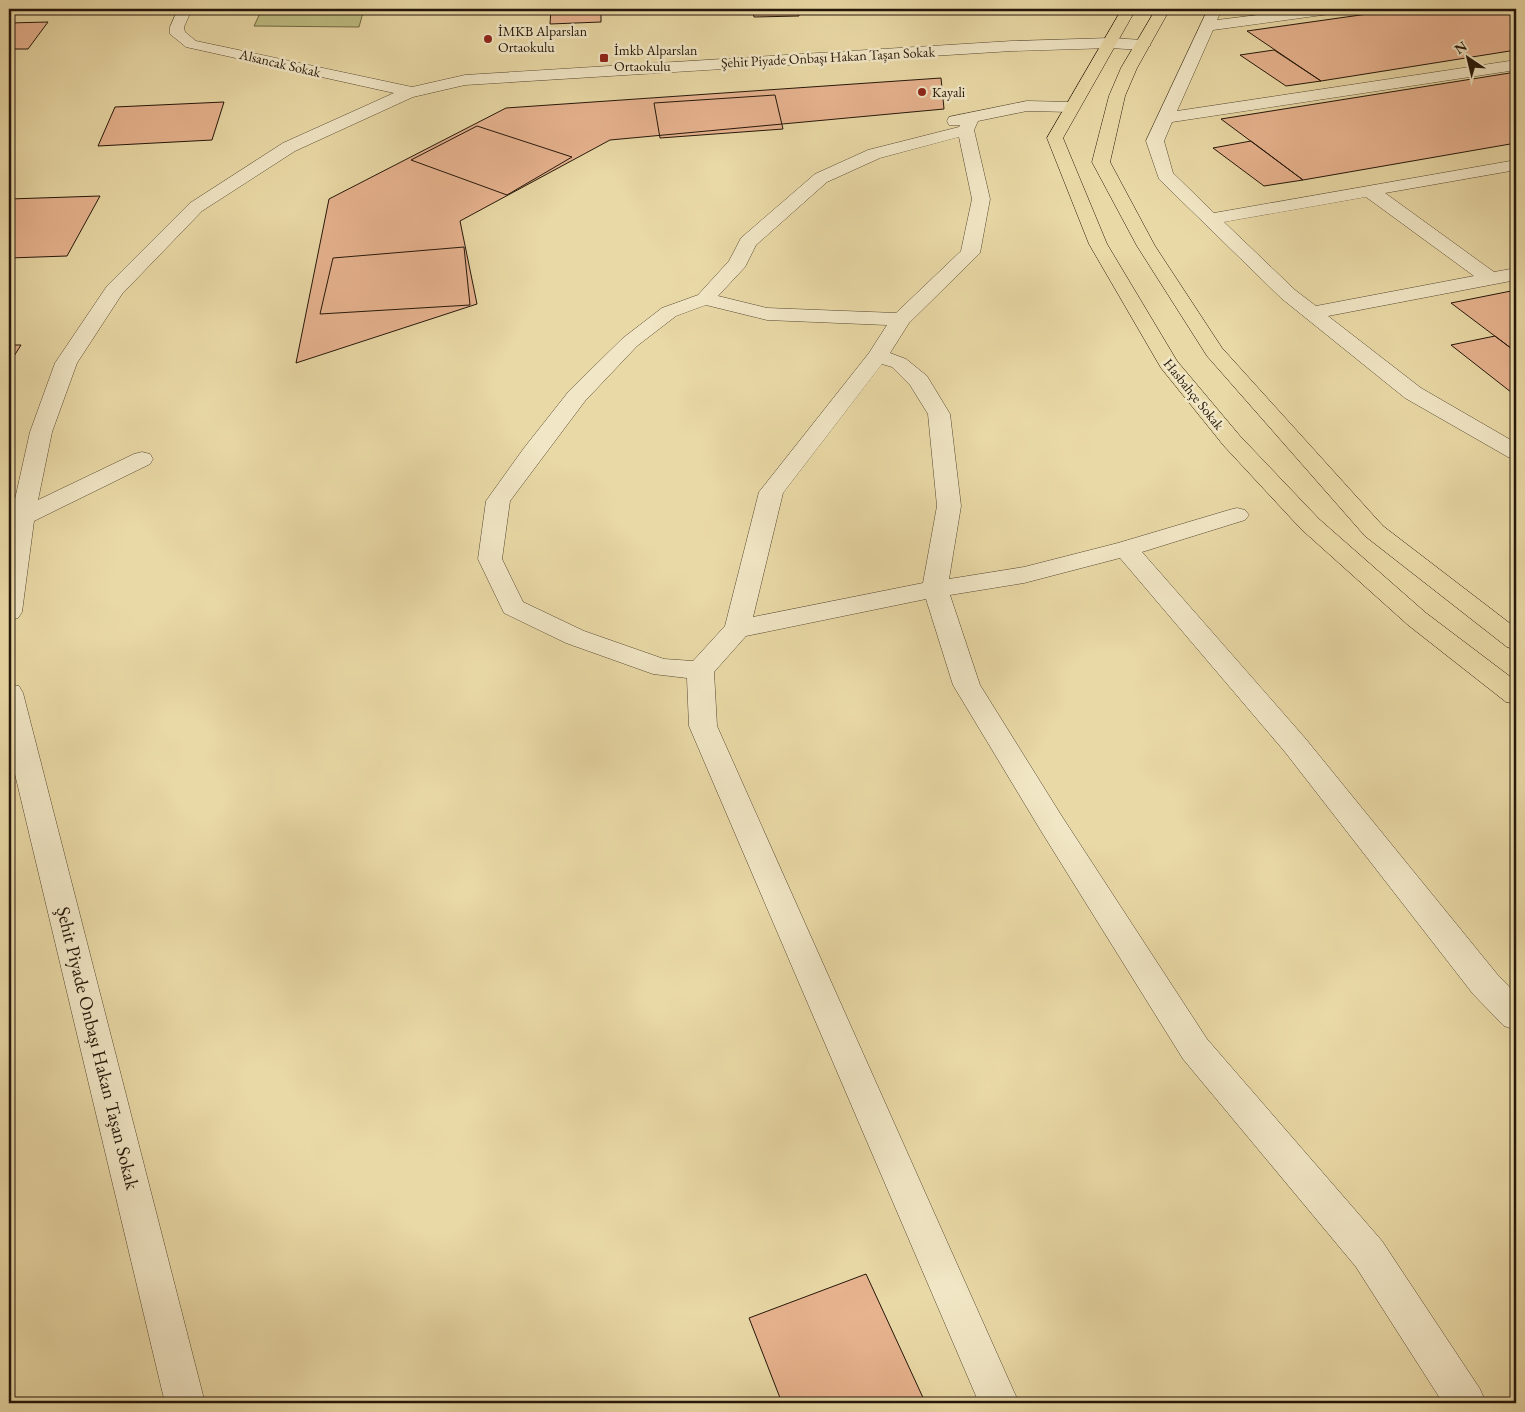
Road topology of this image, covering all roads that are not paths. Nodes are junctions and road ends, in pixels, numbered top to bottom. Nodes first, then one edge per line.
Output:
1 (185, 9) edge
2 (1129, 9) edge
3 (1163, 9) edge
4 (1215, 9) edge
5 (1336, 9) edge
6 (1207, 26) junction
7 (1110, 43) junction
8 (1143, 45) junction
9 (1516, 65) edge
10 (410, 92) junction
11 (1072, 107) junction
12 (1166, 118) junction
13 (969, 124) junction
14 (868, 140) dead end
15 (1516, 165) edge
16 (1370, 191) junction
17 (1210, 219) junction
18 (1516, 274) edge
19 (1490, 279) junction
20 (705, 299) junction
21 (1312, 313) junction
22 (901, 318) junction
23 (878, 356) junction
24 (1516, 430) edge
25 (1489, 437) junction
26 (1516, 452) edge
27 (142, 459) dead end
28 (1237, 515) dead end
29 (22, 517) junction
30 (1126, 549) junction
31 (935, 589) junction
32 (9, 612) edge
33 (737, 629) junction
34 (1516, 641) edge
35 (700, 670) junction
36 (9, 693) edge
37 (1516, 695) edge
38 (1516, 1016) edge
39 (185, 1403) edge
40 (999, 1403) edge
41 (1466, 1403) edge

1 - 10 street, Alsancak Sokak
2 - 7 main road, Hasbahçe Sokak
3 - 8 main road
4 - 6 street
5 - 6 street
6 - 12 street
7 - 8 street, Şehit Piyade Onbaşı Hakan Taşan Sokak
7 - 10 street, Şehit Piyade Onbaşı Hakan Taşan Sokak
7 - 11 main road, Hasbahçe Sokak
8 - 34 main road
9 - 12 street
10 - 29 street, Şehit Piyade Onbaşı Hakan Taşan Sokak
11 - 13 street
11 - 37 main road, Hasbahçe Sokak
12 - 17 street
13 - 14 street
13 - 20 street
13 - 22 street
15 - 16 street
16 - 17 street
16 - 19 street
17 - 21 street
18 - 19 street
19 - 21 street
20 - 22 street
20 - 35 street
21 - 25 street
22 - 23 street
23 - 31 street
23 - 33 street
24 - 25 street
25 - 26 street
27 - 29 street
28 - 30 street
29 - 32 street, Şehit Piyade Onbaşı Hakan Taşan Sokak
30 - 31 street
30 - 38 street
31 - 33 street
31 - 41 street
33 - 35 street
35 - 40 street
36 - 39 street, Şehit Piyade Onbaşı Hakan Taşan Sokak

